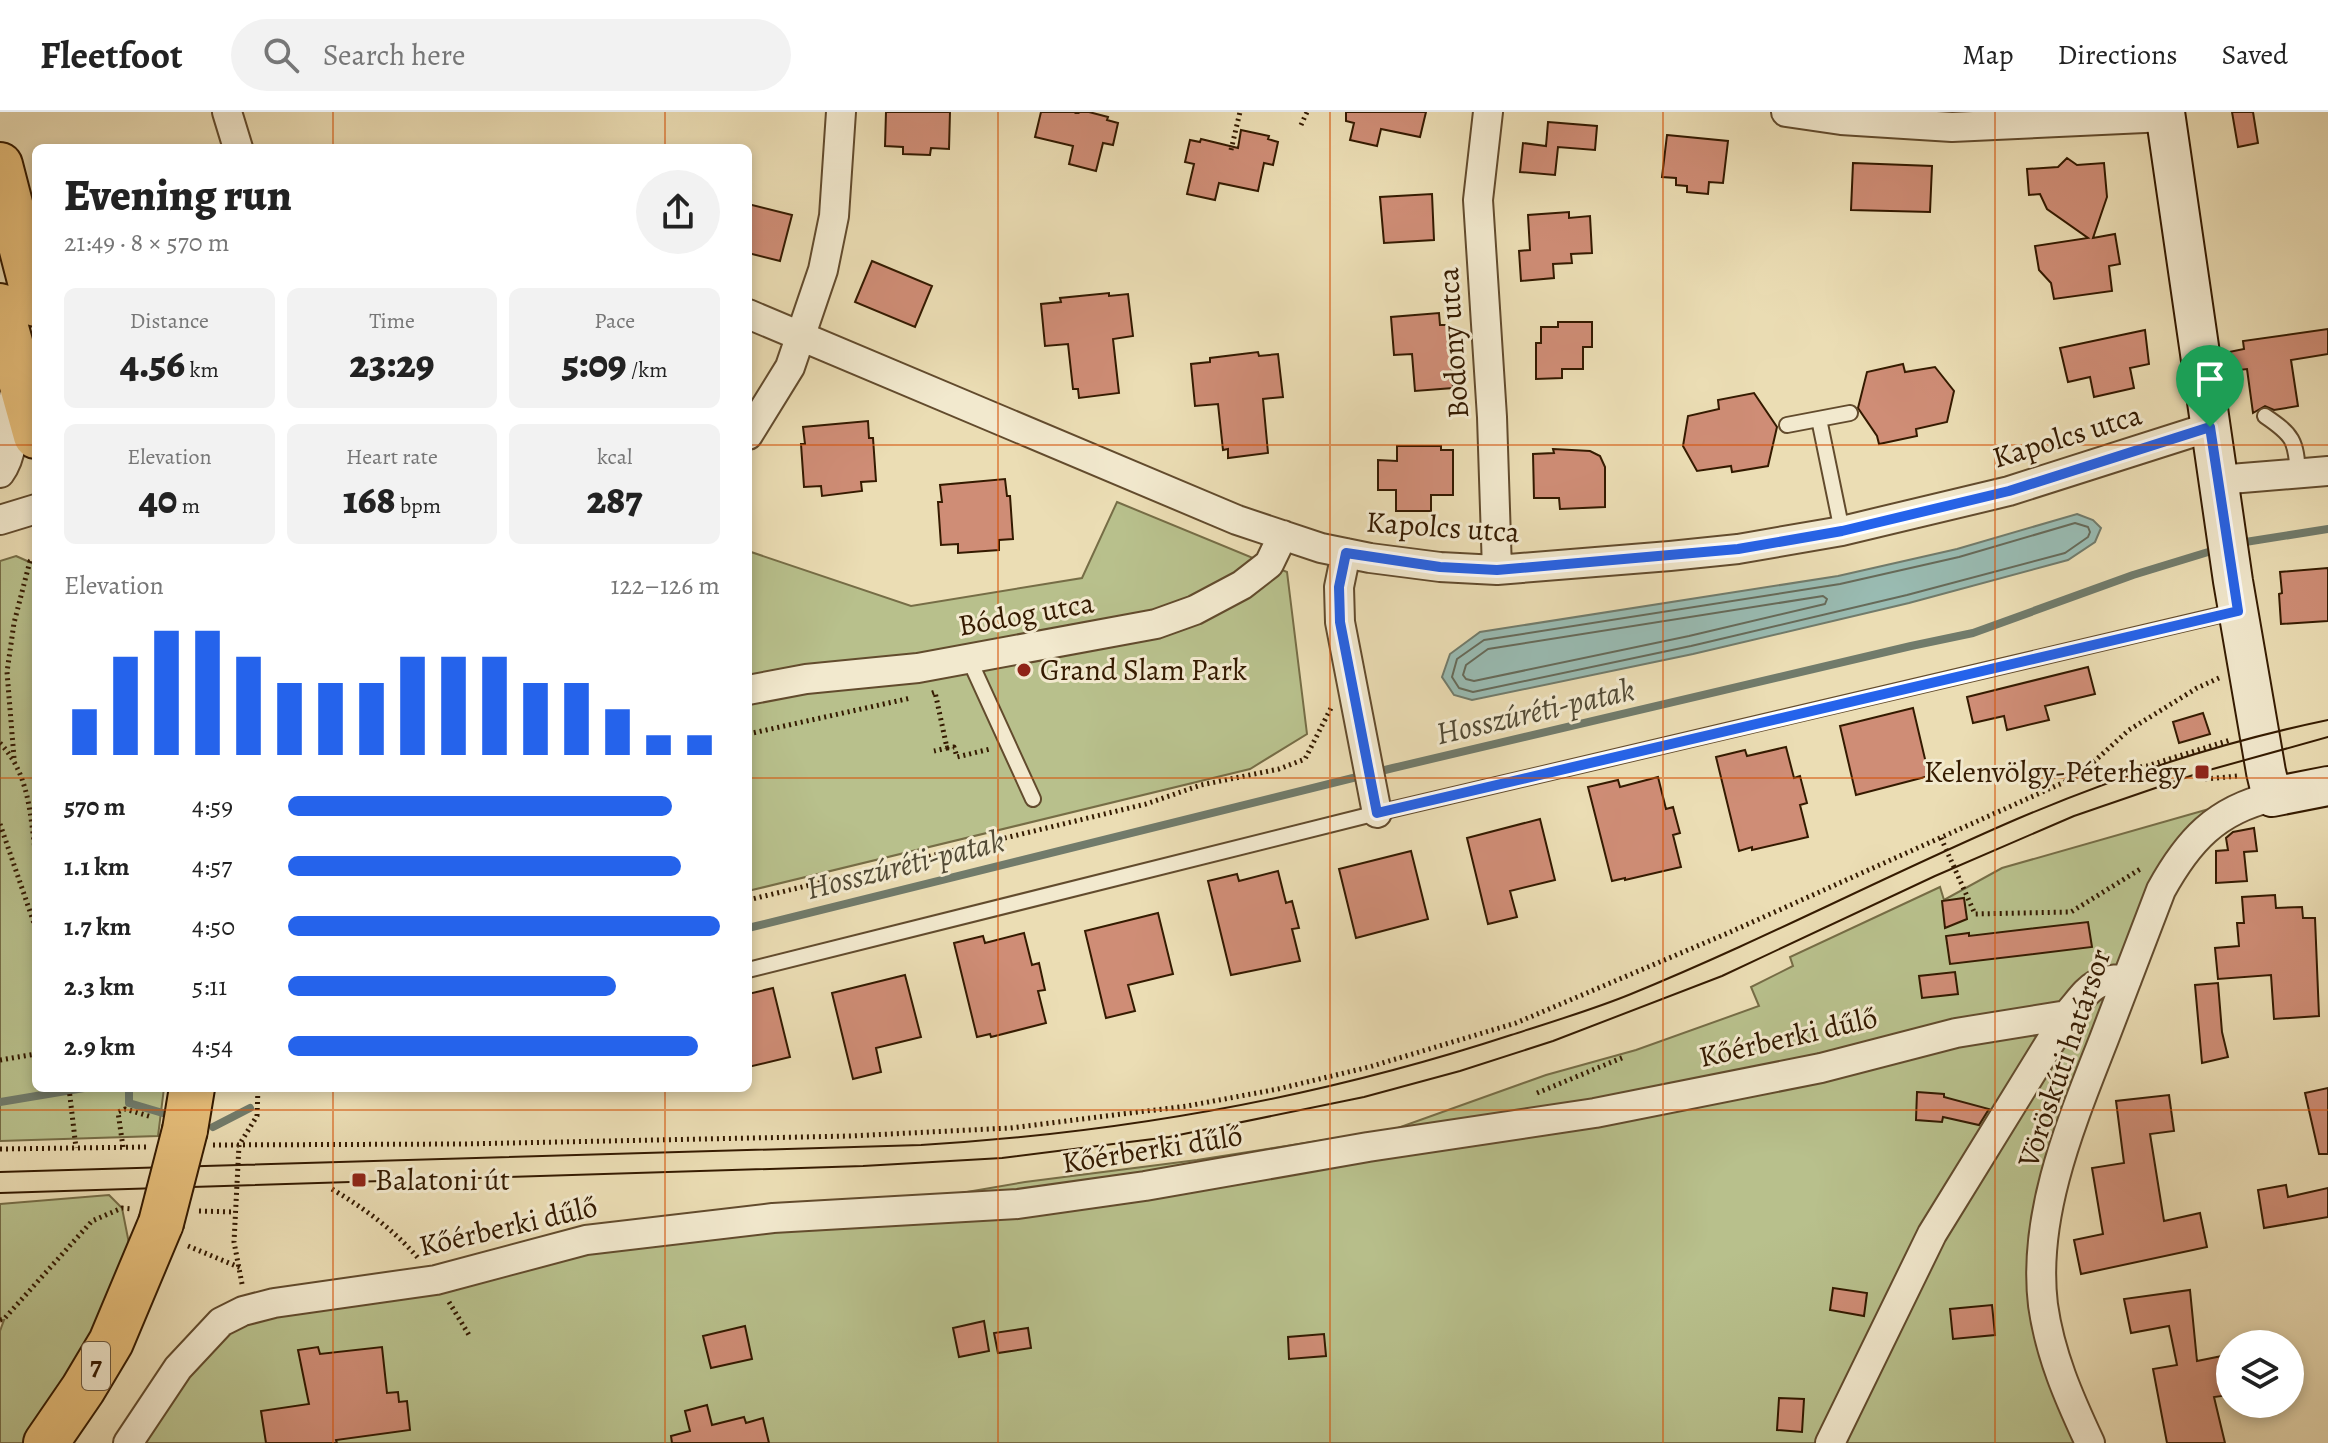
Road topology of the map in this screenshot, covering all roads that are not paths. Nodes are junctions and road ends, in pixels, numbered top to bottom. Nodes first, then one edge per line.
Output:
1 (227, 112) edge
2 (841, 112) edge
3 (1488, 112) edge
4 (1786, 112) edge
5 (2166, 115) edge
6 (237, 144) edge
7 (0, 165) edge
8 (32, 289) edge
9 (0, 306) edge
10 (752, 316) edge
11 (803, 337) junction
12 (25, 363) edge
13 (32, 409) edge
14 (1850, 413) dead end
15 (2265, 416) dead end
16 (1819, 419) junction
17 (1787, 425) dead end
18 (2210, 427) junction
19 (752, 429) edge
20 (2328, 471) edge
21 (0, 473) edge
22 (2298, 474) junction
23 (2218, 480) junction
24 (32, 510) edge
25 (0, 520) edge
26 (1842, 531) junction
27 (1283, 535) junction
28 (1346, 553) junction
29 (1497, 570) junction
30 (2235, 596) junction
31 (969, 659) junction
32 (752, 689) edge
33 (2328, 786) edge
34 (2272, 797) junction
35 (1033, 799) dead end
36 (1375, 804) junction
37 (752, 969) edge
38 (2127, 979) junction
39 (2067, 1015) junction
40 (190, 1092) edge
41 (46, 1443) edge
42 (128, 1443) edge
43 (1830, 1443) edge
44 (2090, 1443) edge

1 - 6 street
2 - 11 street
3 - 29 street, Bodony utca
4 - 5 street
5 - 18 street
7 - 8 main road
9 - 12 main road
10 - 11 street, Kapolcs utca
11 - 19 street
11 - 27 street, Kapolcs utca
12 - 13 main road
12 - 21 street
14 - 16 lane
15 - 22 lane
16 - 17 lane
16 - 26 lane
18 - 23 street
18 - 26 street, Kapolcs utca
20 - 22 street
22 - 23 street
23 - 30 street
24 - 25 street
26 - 29 street, Kapolcs utca
27 - 28 street, Kapolcs utca
27 - 31 street, Bódog utca
28 - 29 street, Kapolcs utca
28 - 36 street
30 - 34 street
30 - 36 lane
31 - 32 street, Bódog utca
31 - 35 lane
33 - 34 street
34 - 38 street, Vöröskúti határsor
36 - 37 lane
38 - 39 street
38 - 44 street, Vöröskúti határsor
39 - 42 street, Kőérberki dűlő
39 - 43 street
40 - 41 main road, 7, bridge

